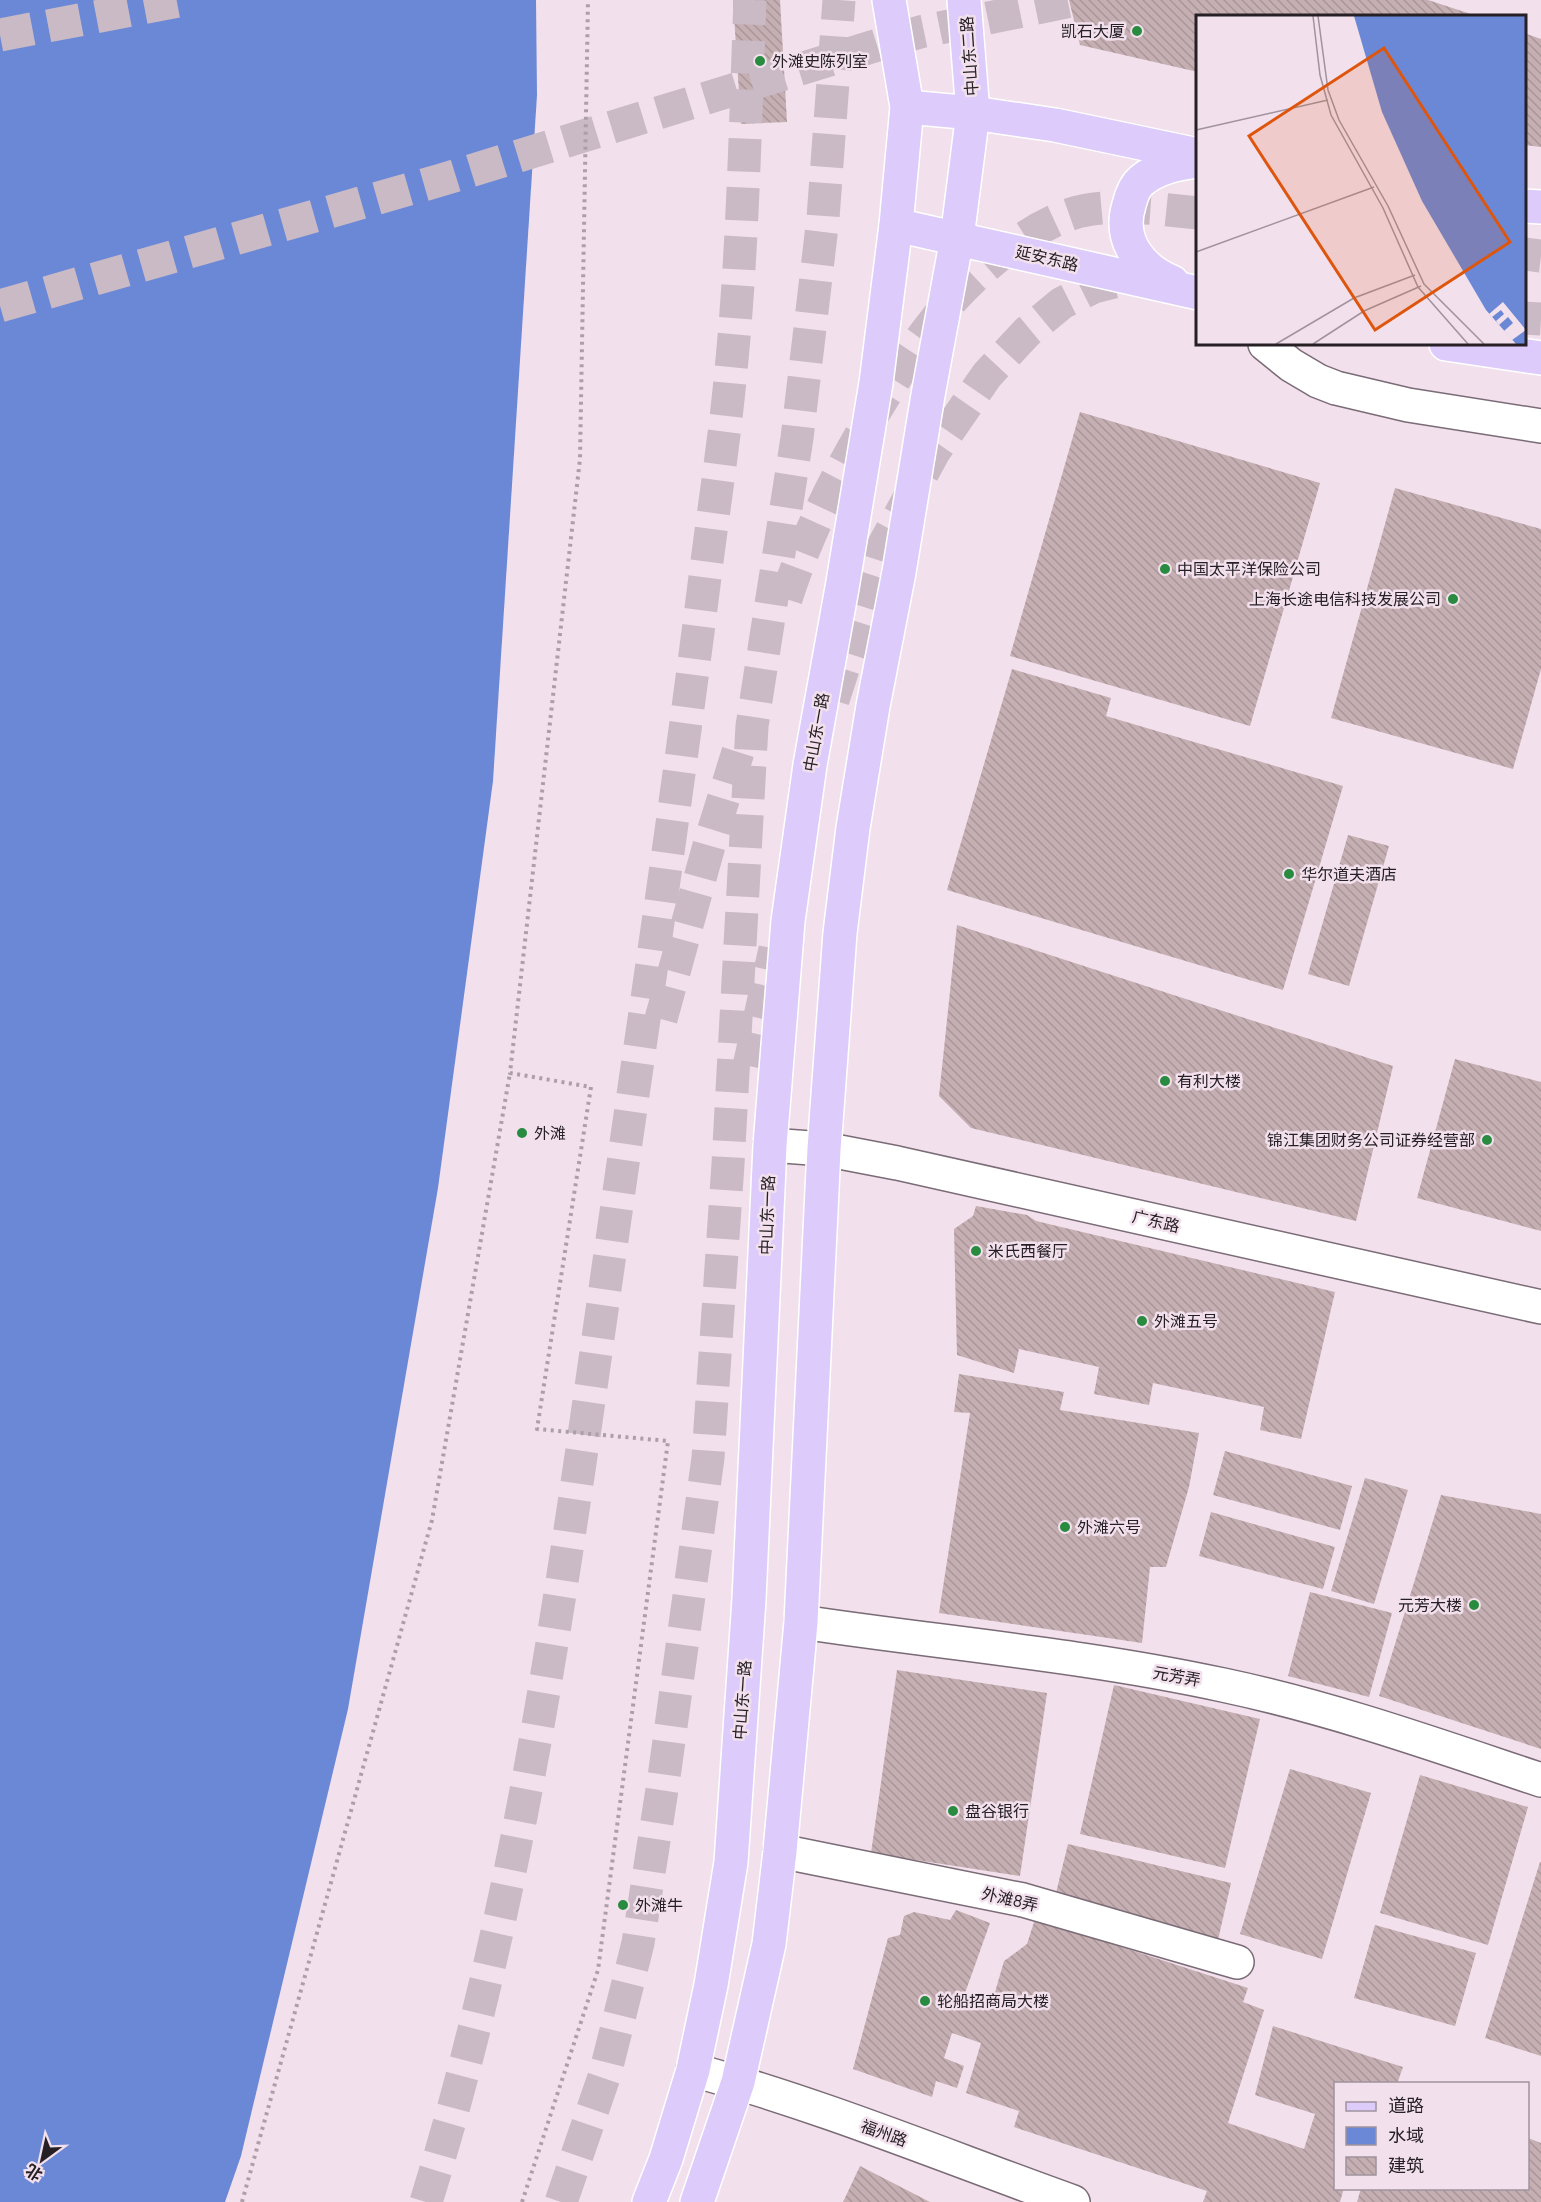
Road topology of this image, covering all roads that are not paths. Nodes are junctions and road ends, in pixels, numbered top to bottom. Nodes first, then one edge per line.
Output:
1 (889, 0) edge
2 (964, 0) edge
3 (907, 107) junction
4 (973, 113) junction
5 (1196, 155) edge
6 (1196, 161) edge
7 (1526, 206) edge
8 (1541, 207) edge
9 (896, 225) junction
10 (957, 237) junction
11 (1196, 293) edge
12 (1196, 293) edge
13 (1266, 345) edge
14 (1453, 345) edge
15 (1541, 358) edge
16 (1541, 426) edge
17 (770, 1145) junction
18 (824, 1149) junction
19 (1541, 1307) edge
20 (801, 1623) junction
21 (1541, 1780) edge
22 (780, 1851) junction
23 (1237, 1962) dead end
24 (693, 2070) junction
25 (738, 2082) junction
26 (649, 2202) edge
27 (697, 2202) edge
28 (1073, 2202) edge

1 - 3 main road
2 - 4 main road, 中山东二路
3 - 4 main road
3 - 9 main road, 中山东一路
4 - 5 main road
4 - 10 main road, 中山东二路
6 - 12 main road
7 - 8 main road
9 - 10 main road, 延安东路
9 - 17 main road, 中山东一路
10 - 11 main road, 延安东路
10 - 18 main road
13 - 16 street
14 - 15 main road
17 - 18 street, 广东路
17 - 24 main road, 中山东一路
18 - 19 street, 广东路
18 - 20 main road
20 - 21 street, 元芳弄
20 - 22 main road
22 - 23 street, 外滩8弄
22 - 25 main road
24 - 25 street, 福州路
24 - 26 main road, 中山东一路
25 - 27 main road
25 - 28 street, 福州路

